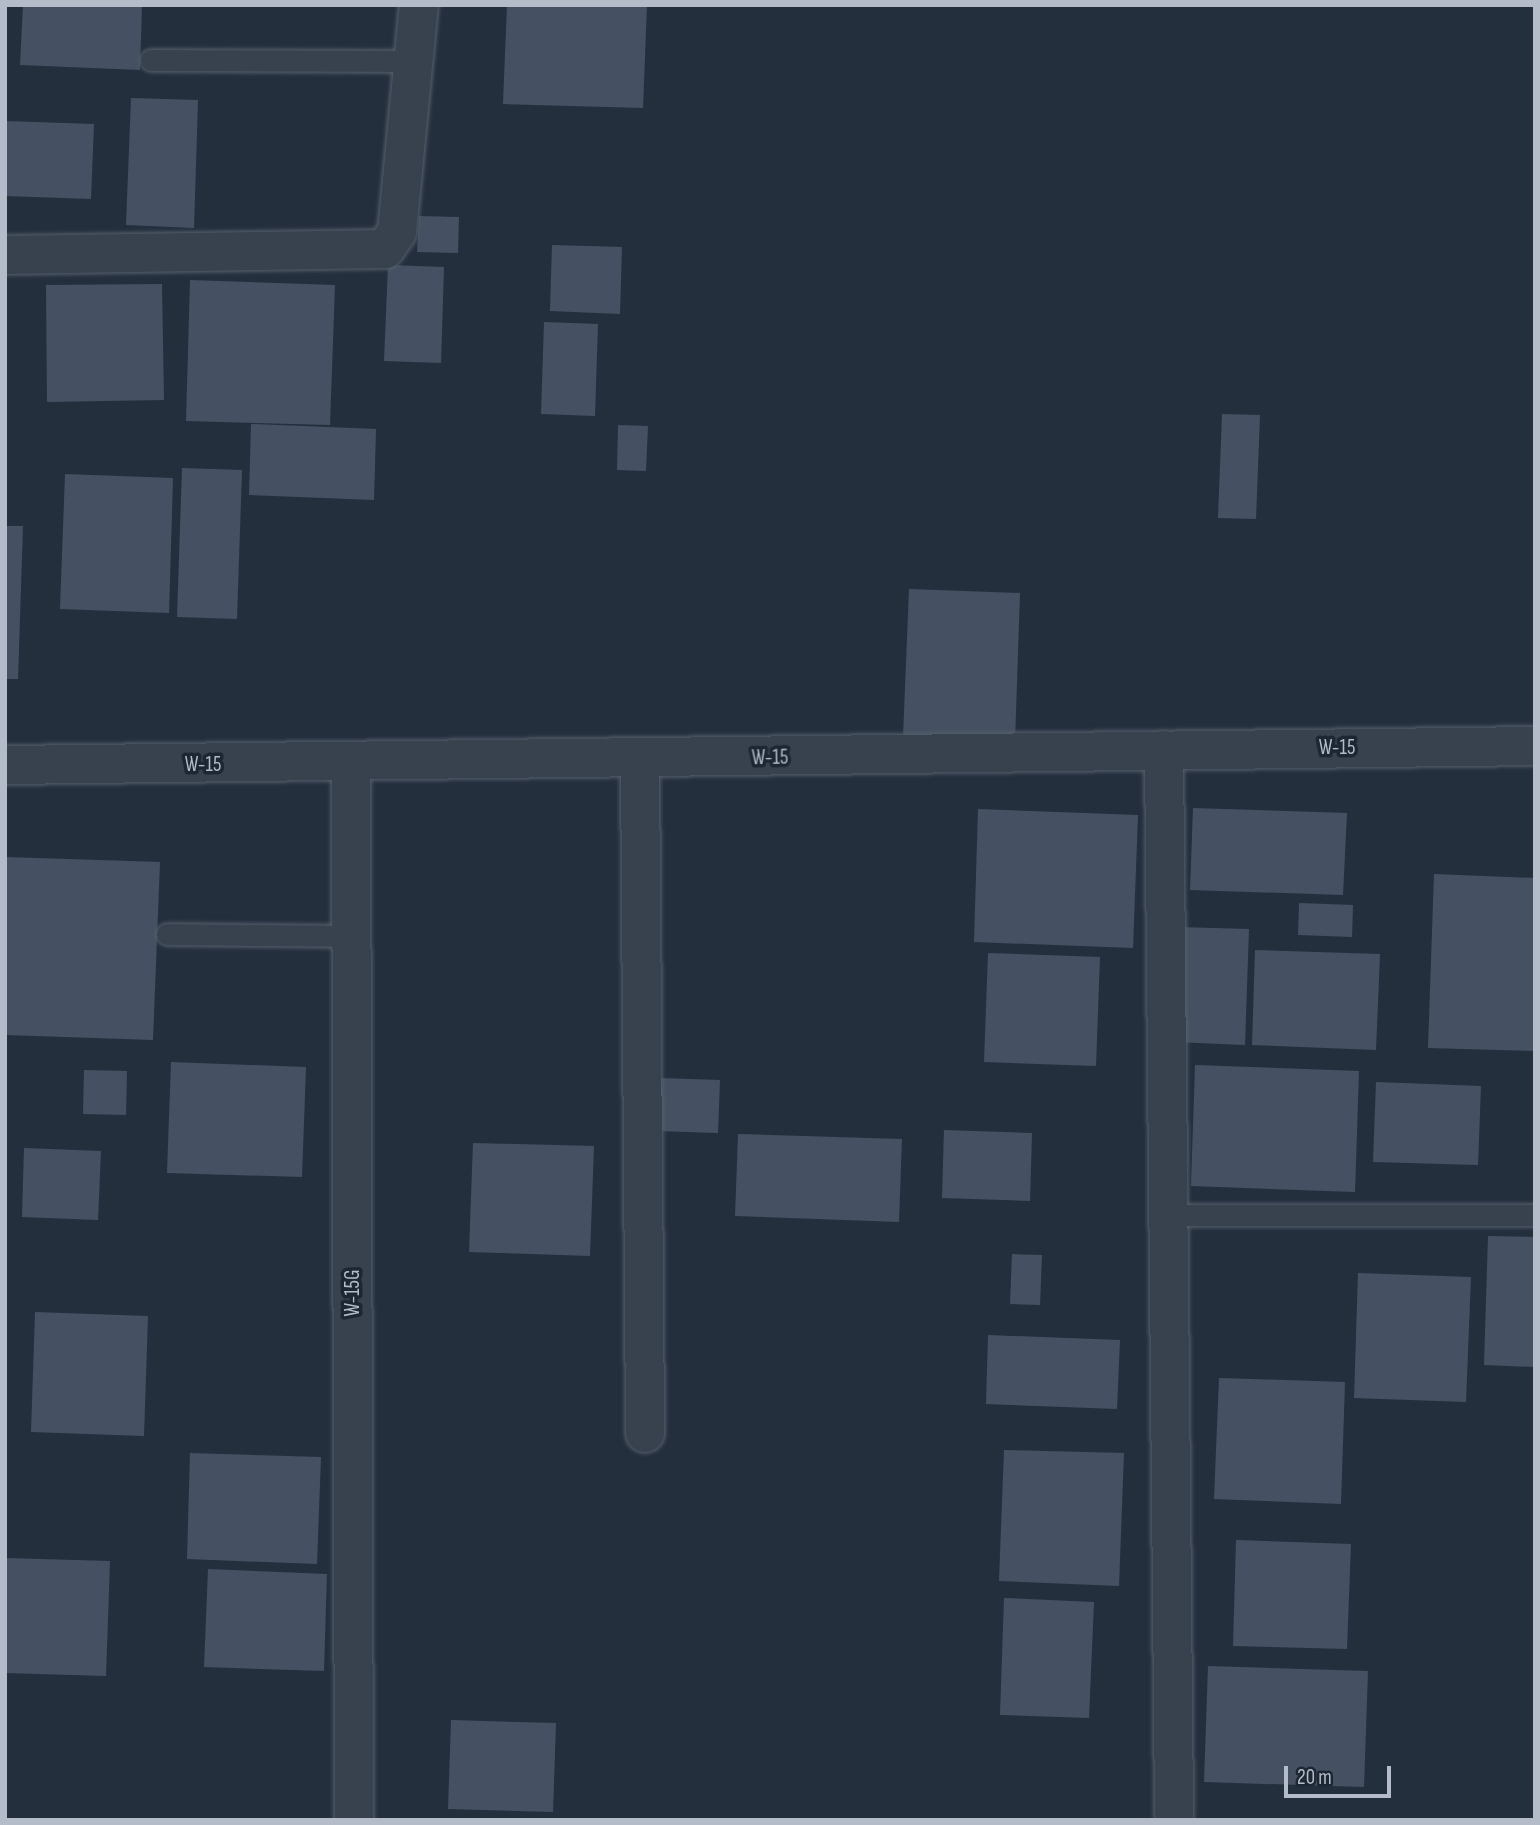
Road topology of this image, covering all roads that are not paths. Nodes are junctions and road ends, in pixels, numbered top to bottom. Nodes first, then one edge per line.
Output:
1 (419, 5) edge
2 (151, 60) dead end
3 (415, 61) junction
4 (5, 255) edge
5 (1535, 746) edge
6 (1164, 750) junction
7 (640, 761) junction
8 (5, 765) edge
9 (351, 765) junction
10 (167, 934) dead end
11 (351, 936) junction
12 (1171, 1215) junction
13 (1535, 1215) edge
14 (645, 1433) dead end
15 (1174, 1814) dead end
16 (355, 1820) edge

1 - 3 street
2 - 3 lane
3 - 4 street
5 - 6 street, W-15
6 - 7 street, W-15
6 - 12 street
7 - 9 street, W-15
7 - 14 street
8 - 9 street, W-15
9 - 11 street, W-15G
10 - 11 lane
11 - 16 street, W-15G
12 - 13 lane
12 - 15 street

